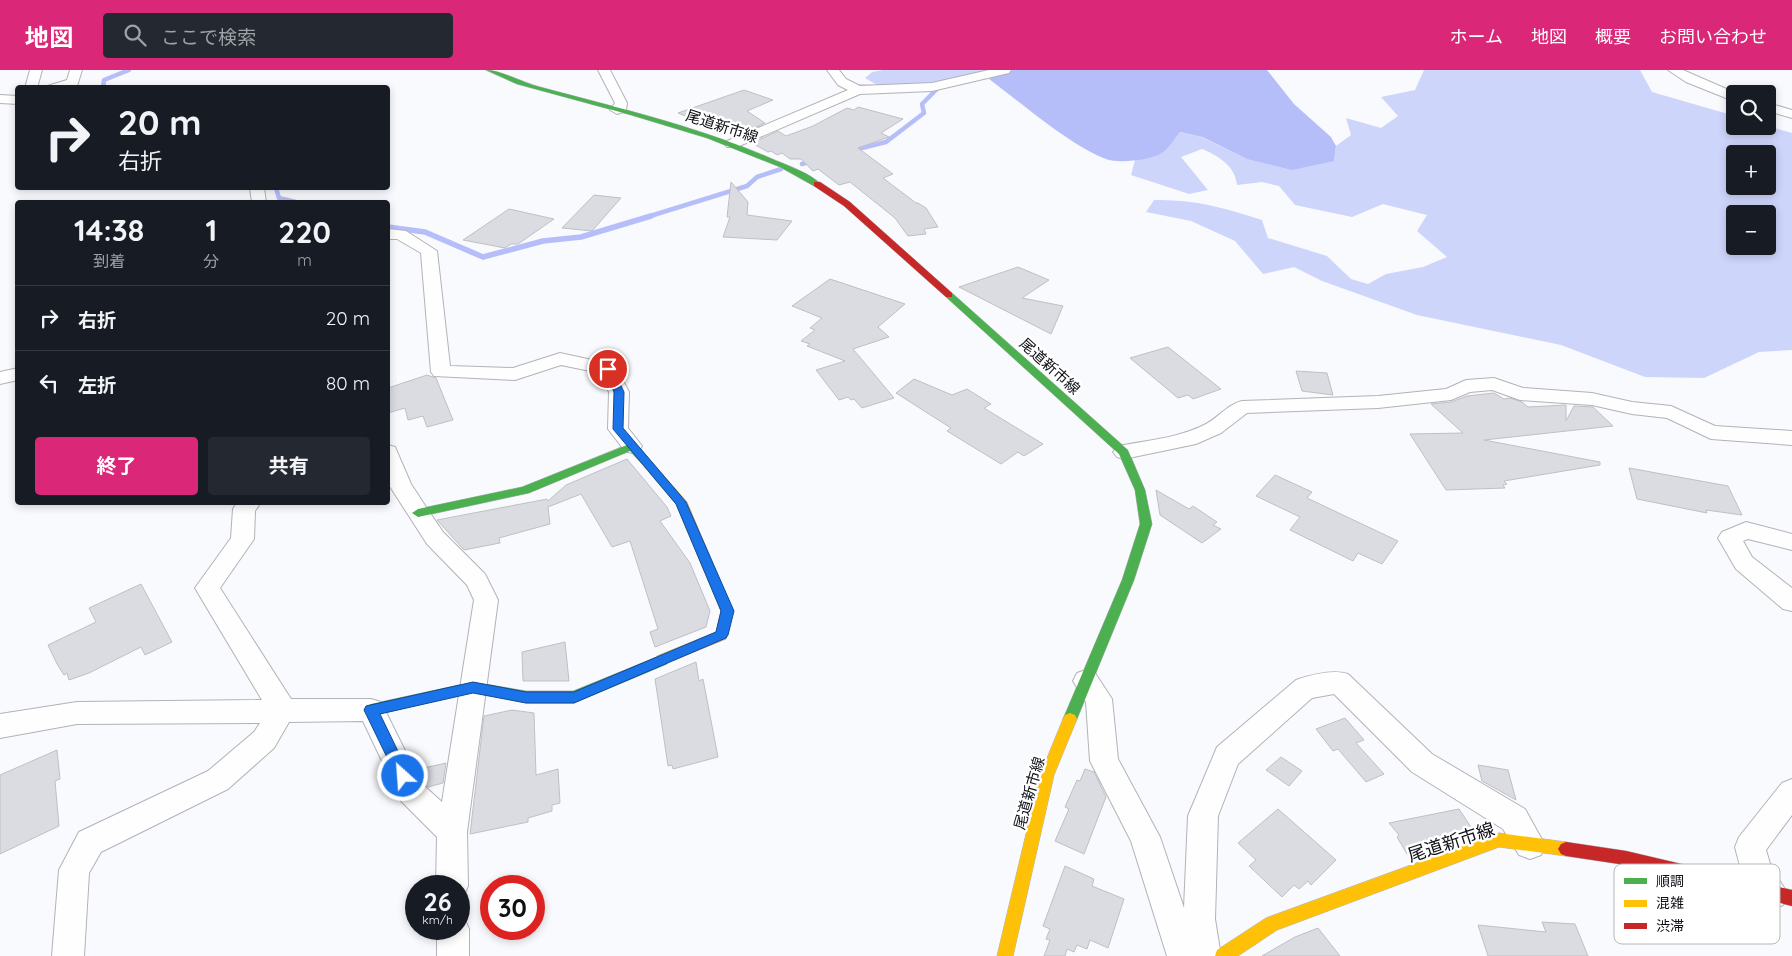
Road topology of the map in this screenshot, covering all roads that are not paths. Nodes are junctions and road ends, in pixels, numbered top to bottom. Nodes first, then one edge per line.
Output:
1 (36, 70) edge
2 (76, 70) edge
3 (489, 70) edge
4 (604, 70) edge
5 (833, 70) edge
6 (1005, 70) edge
7 (1674, 70) edge
8 (33, 85) edge
9 (63, 85) edge
10 (858, 90) junction
11 (1726, 93) edge
12 (0, 99) edge
13 (15, 100) edge
14 (1776, 109) edge
15 (616, 110) junction
16 (1792, 114) edge
17 (732, 144) junction
18 (390, 234) edge
19 (15, 375) edge
20 (0, 378) edge
21 (1792, 438) edge
22 (632, 446) junction
23 (1124, 452) junction
24 (390, 458) edge
25 (247, 505) edge
26 (418, 513) junction
27 (1792, 542) edge
28 (1792, 602) edge
29 (1086, 682) junction
30 (473, 687) junction
31 (282, 709) junction
32 (371, 710) junction
33 (0, 726) edge
34 (1792, 792) edge
35 (452, 832) junction
36 (1530, 845) junction
37 (1651, 864) edge
38 (1755, 864) edge
39 (452, 875) edge
40 (453, 940) edge
41 (68, 956) edge
42 (453, 956) edge
43 (1005, 956) edge
44 (1183, 956) edge
45 (1205, 956) edge
46 (1223, 956) edge

1 - 8 street
2 - 9 street
3 - 15 main road, 尾道新市線
4 - 15 street
5 - 10 street
6 - 10 street
7 - 11 street
10 - 17 street
12 - 13 street
14 - 16 street
15 - 17 main road, 尾道新市線
17 - 23 main road, 尾道新市線
18 - 22 street
19 - 20 street
21 - 23 street
22 - 26 main road
22 - 30 main road
23 - 29 main road, 尾道新市線
24 - 26 street
25 - 31 street
26 - 30 street
27 - 28 street
29 - 43 main road, 尾道新市線
29 - 44 street
30 - 32 main road
30 - 35 street
31 - 32 street
31 - 33 street
31 - 41 street
32 - 35 street
34 - 38 street
35 - 39 street
36 - 37 main road, 尾道新市線
36 - 45 street
36 - 46 main road, 尾道新市線
40 - 42 street

